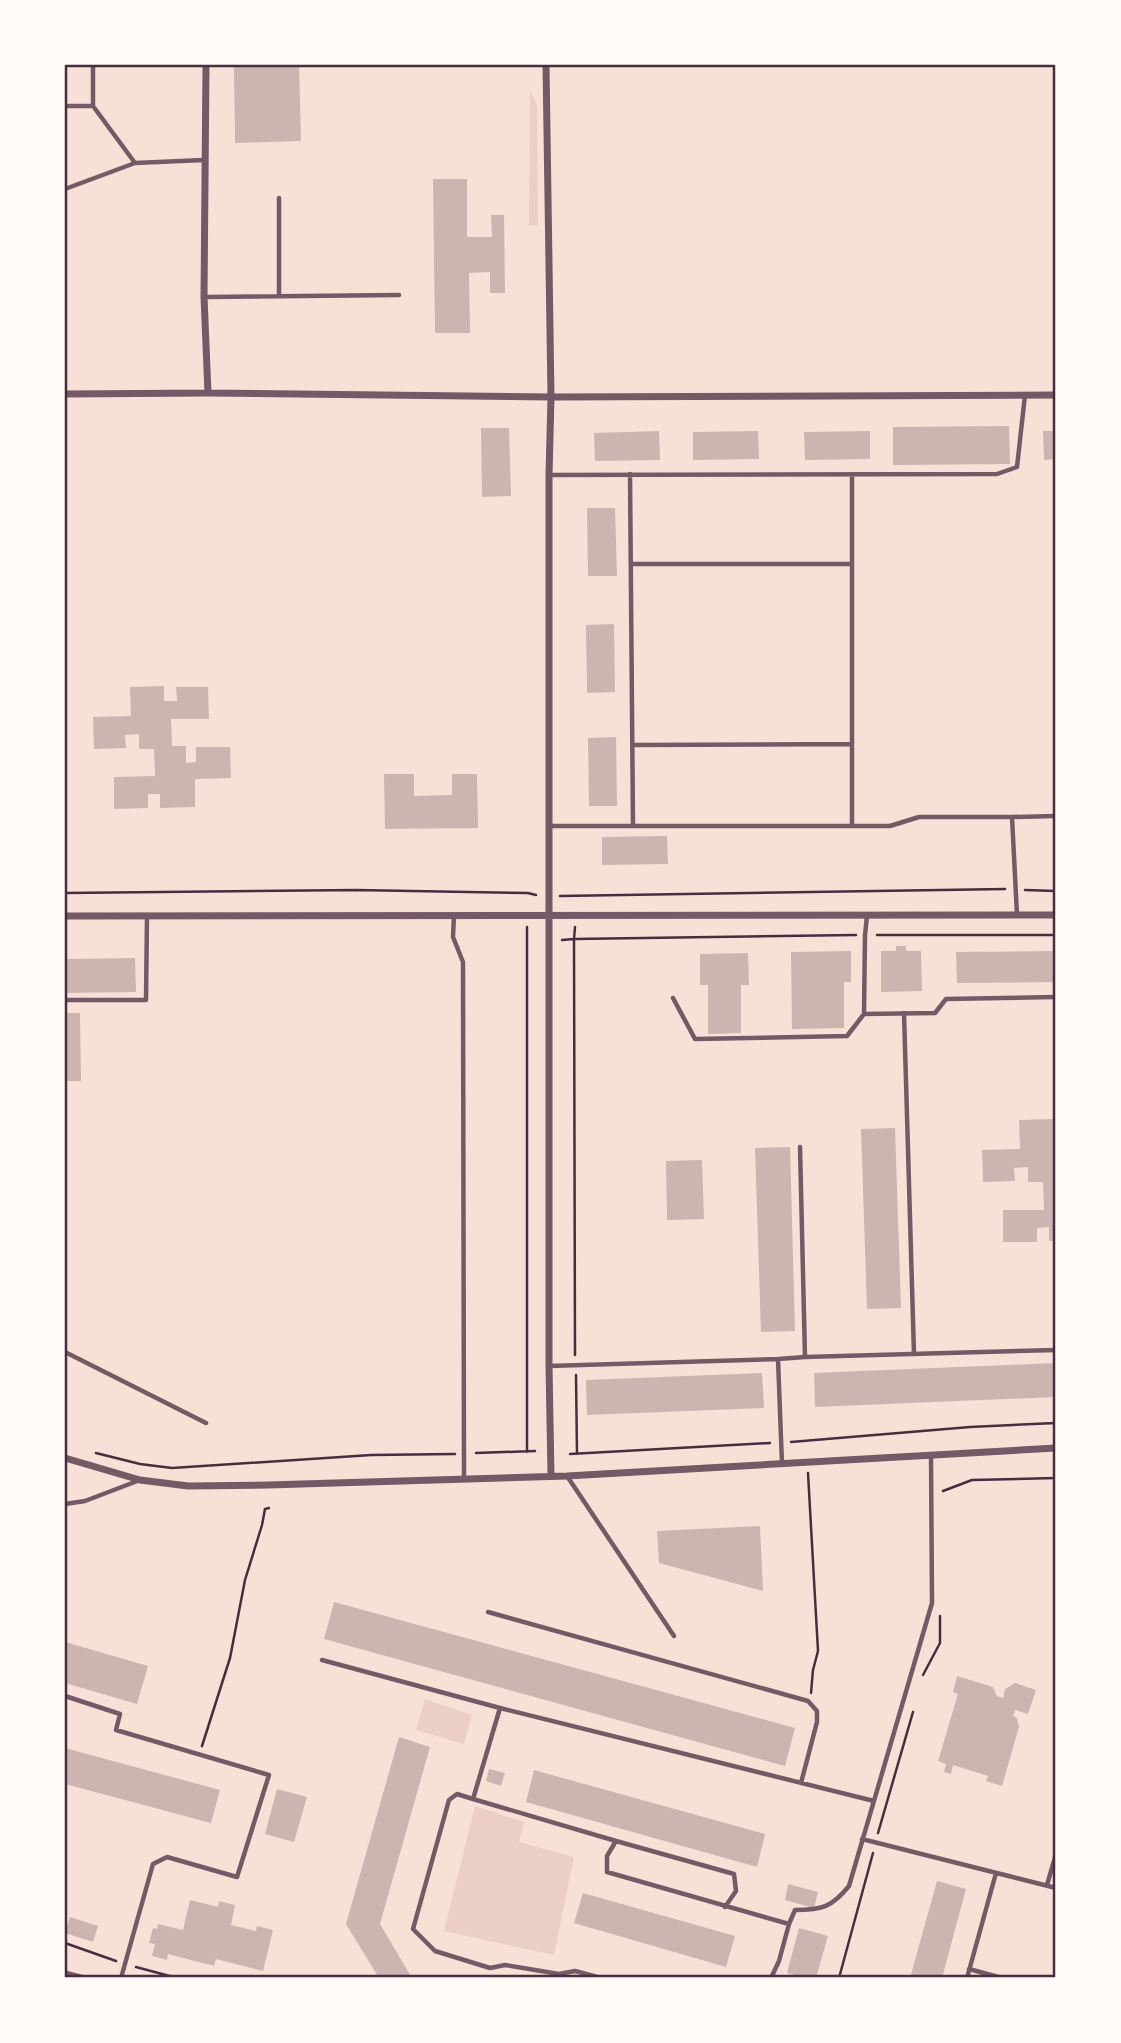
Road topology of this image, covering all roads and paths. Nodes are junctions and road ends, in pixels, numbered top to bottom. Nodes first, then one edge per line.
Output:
1 (93, 65) edge
2 (206, 65) edge
3 (546, 65) edge
4 (65, 106) edge
5 (93, 106) junction
6 (204, 160) junction
7 (135, 163) junction
8 (65, 189) edge
9 (279, 198) dead end
10 (399, 295) dead end
11 (279, 296) junction
12 (204, 297) junction
13 (208, 393) junction
14 (65, 394) edge
15 (1025, 395) junction
16 (1056, 395) edge
17 (551, 397) junction
18 (630, 474) junction
19 (549, 475) junction
20 (852, 475) junction
21 (631, 564) junction
22 (852, 564) junction
23 (852, 744) junction
24 (632, 745) junction
25 (1056, 816) edge
26 (1012, 817) junction
27 (550, 826) junction
28 (633, 826) junction
29 (852, 826) junction
30 (1016, 889) junction
31 (1056, 891) edge
32 (65, 892) edge
33 (560, 896) dead end
34 (539, 897) dead end
35 (575, 897) junction
36 (575, 905) dead end
37 (148, 915) junction
38 (454, 915) junction
39 (550, 915) junction
40 (868, 915) junction
41 (1056, 915) edge
42 (65, 916) edge
43 (1017, 916) junction
44 (527, 927) dead end
45 (575, 927) dead end
46 (865, 935) junction
47 (1056, 935) edge
48 (574, 939) junction
49 (562, 940) dead end
50 (1056, 997) edge
51 (673, 998) dead end
52 (65, 1000) edge
53 (904, 1013) junction
54 (864, 1014) junction
55 (800, 1147) dead end
56 (1056, 1350) edge
57 (65, 1352) edge
58 (914, 1354) junction
59 (805, 1357) junction
60 (778, 1359) junction
61 (549, 1366) junction
62 (575, 1366) junction
63 (206, 1423) dead end
64 (1056, 1423) edge
65 (781, 1443) junction
66 (1056, 1448) edge
67 (527, 1451) junction
68 (535, 1451) dead end
69 (91, 1452) dead end
70 (464, 1454) junction
71 (570, 1454) dead end
72 (577, 1454) junction
73 (931, 1454) junction
74 (65, 1458) edge
75 (808, 1463) junction
76 (782, 1465) junction
77 (551, 1476) junction
78 (567, 1476) junction
79 (1056, 1478) edge
80 (464, 1479) junction
81 (140, 1480) junction
82 (972, 1480) dead end
83 (65, 1504) edge
84 (269, 1508) dead end
85 (488, 1612) dead end
86 (674, 1636) dead end
87 (322, 1660) dead end
88 (65, 1696) edge
89 (809, 1702) junction
90 (500, 1708) junction
91 (199, 1754) junction
92 (801, 1783) junction
93 (473, 1799) junction
94 (874, 1801) junction
95 (862, 1839) junction
96 (616, 1841) junction
97 (1056, 1854) edge
98 (996, 1872) junction
99 (1047, 1885) junction
100 (1056, 1888) edge
101 (726, 1907) junction
102 (789, 1924) junction
103 (969, 1969) junction
104 (65, 1974) edge
105 (559, 1976) edge
106 (81, 1978) edge
107 (121, 1978) edge
108 (601, 1978) edge
109 (771, 1978) edge
110 (967, 1978) edge
111 (1002, 1978) edge

1 - 5 lane
2 - 6 street
3 - 17 street
4 - 5 lane
5 - 7 lane
6 - 7 lane
6 - 12 street
7 - 8 lane
9 - 11 lane
10 - 11 lane
11 - 12 lane
12 - 13 street
13 - 14 street
13 - 17 street
15 - 16 street
15 - 17 street
15 - 20 lane
17 - 19 street
18 - 19 lane
18 - 20 lane
18 - 21 lane
19 - 27 street
20 - 22 lane
21 - 22 lane
21 - 24 lane
22 - 23 lane
23 - 24 lane
23 - 29 lane
24 - 28 lane
25 - 26 lane
26 - 29 lane
26 - 30 lane
27 - 28 lane
27 - 39 street
28 - 29 lane
30 - 31 path
30 - 35 path
30 - 43 lane
32 - 34 path
33 - 35 path
35 - 36 path
37 - 38 street
37 - 42 street
37 - 52 lane
38 - 39 street
38 - 70 lane
39 - 40 street
39 - 61 street
40 - 43 street
40 - 46 lane
41 - 43 street
44 - 67 path
45 - 48 path
46 - 47 path
46 - 48 path
46 - 54 lane
48 - 49 path
48 - 62 path
50 - 53 lane
51 - 54 lane
53 - 54 lane
53 - 58 lane
55 - 59 lane
56 - 58 lane
57 - 63 lane
58 - 59 lane
59 - 60 lane
60 - 62 lane
60 - 65 lane
61 - 62 lane
61 - 77 street
62 - 72 path
64 - 65 path
65 - 72 path
65 - 76 lane
66 - 73 street
67 - 68 path
67 - 70 path
69 - 70 path
70 - 80 lane
71 - 72 path
73 - 75 street
73 - 94 lane
74 - 81 street
75 - 76 street
75 - 89 path
76 - 78 street
77 - 78 street
77 - 80 street
78 - 86 lane
79 - 82 path
80 - 81 street
81 - 83 lane
84 - 91 path
85 - 89 lane
87 - 90 lane
88 - 91 lane
89 - 92 lane
90 - 92 lane
90 - 93 lane
91 - 107 lane
92 - 94 lane
93 - 96 lane
93 - 105 lane
94 - 95 lane
95 - 98 lane
95 - 102 lane
96 - 101 lane
96 - 101 lane
97 - 99 lane
98 - 99 lane
98 - 103 lane
99 - 100 lane
101 - 102 lane
102 - 109 lane
103 - 110 lane
103 - 111 lane
104 - 106 street
105 - 108 lane

